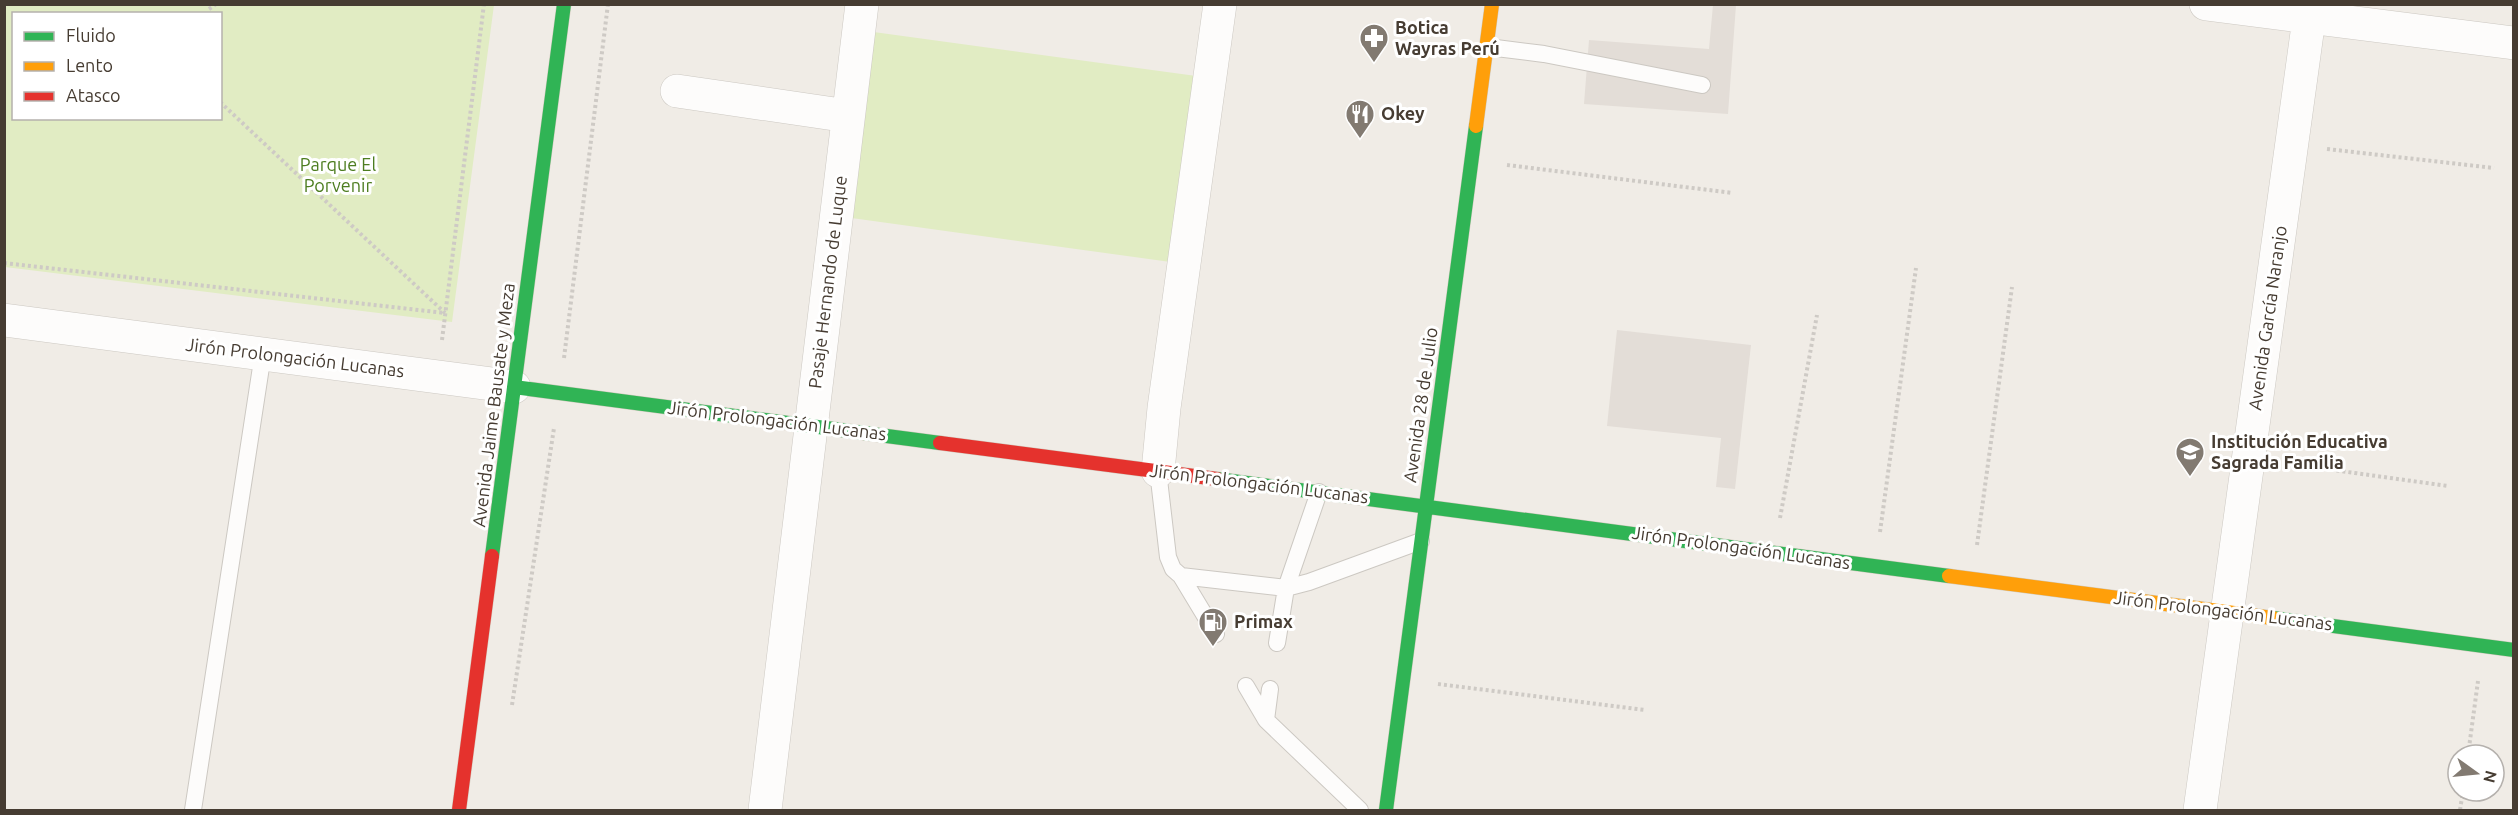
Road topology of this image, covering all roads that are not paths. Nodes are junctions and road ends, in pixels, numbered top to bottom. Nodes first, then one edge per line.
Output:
1 (564, 4) edge
2 (862, 4) edge
3 (1220, 4) edge
4 (1492, 4) edge
5 (2206, 4) edge
6 (2310, 11) edge
7 (2514, 43) edge
8 (1488, 47) junction
9 (1702, 85) dead end
10 (677, 91) dead end
11 (848, 116) junction
12 (4, 320) edge
13 (262, 354) junction
14 (514, 387) junction
15 (811, 426) junction
16 (1158, 471) junction
17 (1319, 492) junction
18 (1426, 506) junction
19 (1421, 541) junction
20 (1181, 576) junction
21 (1286, 588) junction
22 (2227, 612) junction
23 (1216, 634) dead end
24 (1277, 643) dead end
25 (2514, 650) edge
26 (1246, 686) dead end
27 (1270, 689) dead end
28 (1266, 720) junction
29 (193, 810) edge
30 (459, 810) edge
31 (765, 810) edge
32 (1360, 810) edge
33 (1386, 810) edge
34 (2200, 810) edge

1 - 14 street, Avenida Jaime Bausate y Meza
2 - 11 street, Pasaje Hernando de Luque
3 - 16 street
4 - 8 street, Avenida 28 de Julio
5 - 6 street
6 - 7 street
6 - 22 street, Avenida García Naranjo
8 - 9 lane
8 - 18 street, Avenida 28 de Julio
10 - 11 street
11 - 15 street, Pasaje Hernando de Luque
12 - 13 street, Jirón Prolongación Lucanas
13 - 14 street, Jirón Prolongación Lucanas
13 - 29 lane
14 - 15 street, Jirón Prolongación Lucanas
14 - 30 street, Avenida Jaime Bausate y Meza
15 - 16 street, Jirón Prolongación Lucanas
15 - 31 street, Pasaje Hernando de Luque
16 - 17 street, Jirón Prolongación Lucanas
16 - 20 lane
17 - 18 street, Jirón Prolongación Lucanas
17 - 21 lane
18 - 19 street, Avenida 28 de Julio
18 - 22 street, Jirón Prolongación Lucanas
19 - 21 lane
19 - 33 street, Avenida 28 de Julio
20 - 21 lane
20 - 23 lane
21 - 24 lane
22 - 25 street, Jirón Prolongación Lucanas
22 - 34 street, Avenida García Naranjo
26 - 28 lane
27 - 28 lane
28 - 32 lane

